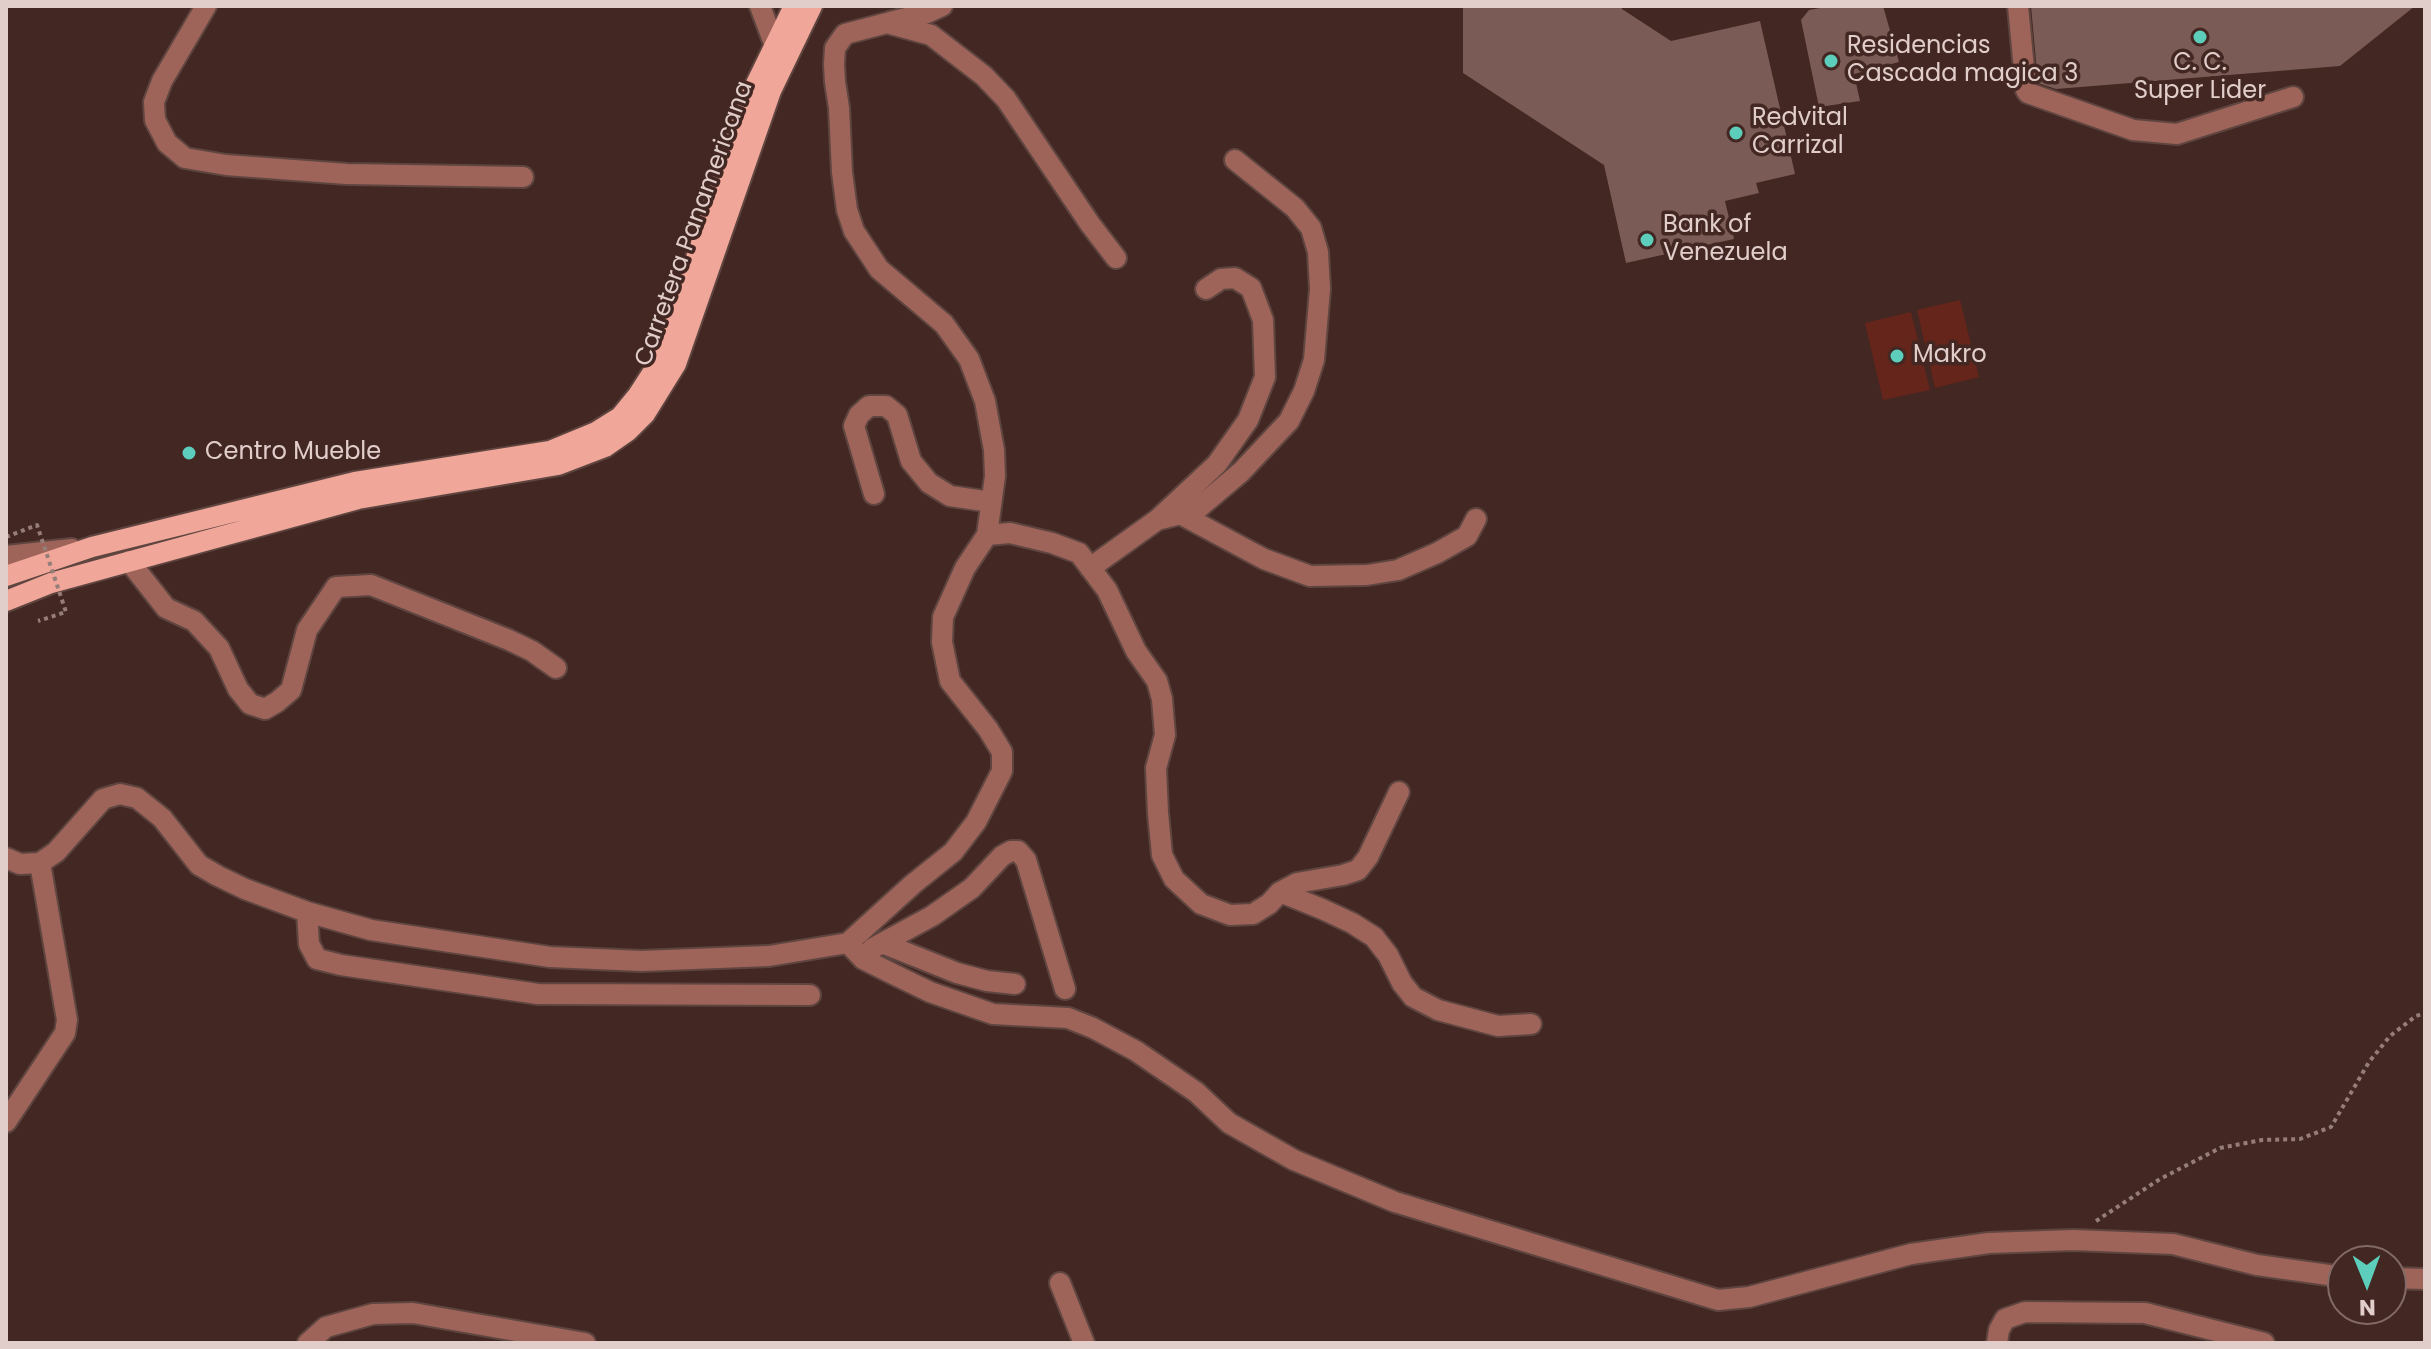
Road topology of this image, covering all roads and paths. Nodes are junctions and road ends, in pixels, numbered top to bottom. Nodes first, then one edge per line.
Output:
1 (206, 6) edge
2 (760, 6) edge
3 (794, 6) edge
4 (812, 6) edge
5 (942, 6) edge
6 (2018, 6) edge
7 (887, 23) junction
8 (775, 46) junction
9 (2293, 97) dead end
10 (1235, 160) dead end
11 (523, 177) dead end
12 (1116, 258) dead end
13 (1206, 289) dead end
14 (874, 494) dead end
15 (991, 502) junction
16 (1182, 515) junction
17 (1476, 519) dead end
18 (1157, 520) junction
19 (987, 535) junction
20 (6, 537) edge
21 (92, 547) junction
22 (6, 556) edge
23 (129, 561) junction
24 (1090, 568) junction
25 (6, 576) edge
26 (6, 601) edge
27 (38, 621) dead end
28 (556, 668) dead end
29 (1399, 792) dead end
30 (6, 858) edge
31 (40, 863) junction
32 (1280, 892) junction
33 (307, 912) junction
34 (848, 943) junction
35 (882, 943) junction
36 (863, 959) junction
37 (1015, 984) dead end
38 (1065, 989) dead end
39 (810, 995) dead end
40 (2425, 1013) edge
41 (1531, 1024) dead end
42 (6, 1122) edge
43 (2088, 1241) junction
44 (2327, 1275) edge
45 (1060, 1283) dead end
46 (308, 1343) edge
47 (585, 1343) edge
48 (1084, 1343) edge
49 (1997, 1343) edge
50 (2264, 1343) edge

1 - 11 street
2 - 8 street
3 - 8 main road, Carretera Panamericana
4 - 23 main road, Carretera Panamericana
5 - 7 street
6 - 9 street
7 - 12 street
7 - 15 street
8 - 21 main road, Carretera Panamericana
10 - 16 street
13 - 18 street
14 - 15 street
15 - 19 street
16 - 17 street
16 - 18 street
18 - 24 street
19 - 24 street
19 - 34 street
20 - 27 path, bridge
21 - 22 street
21 - 25 main road, Carretera Panamericana
23 - 26 main road, Carretera Panamericana
23 - 28 street
24 - 32 street
29 - 32 street
30 - 31 street
31 - 33 street
31 - 42 street
32 - 41 street
33 - 34 street
33 - 39 street
34 - 36 street
35 - 36 street
35 - 37 street
35 - 38 street
36 - 43 street
40 - 43 path
43 - 44 street
45 - 48 street
46 - 47 street
49 - 50 street

